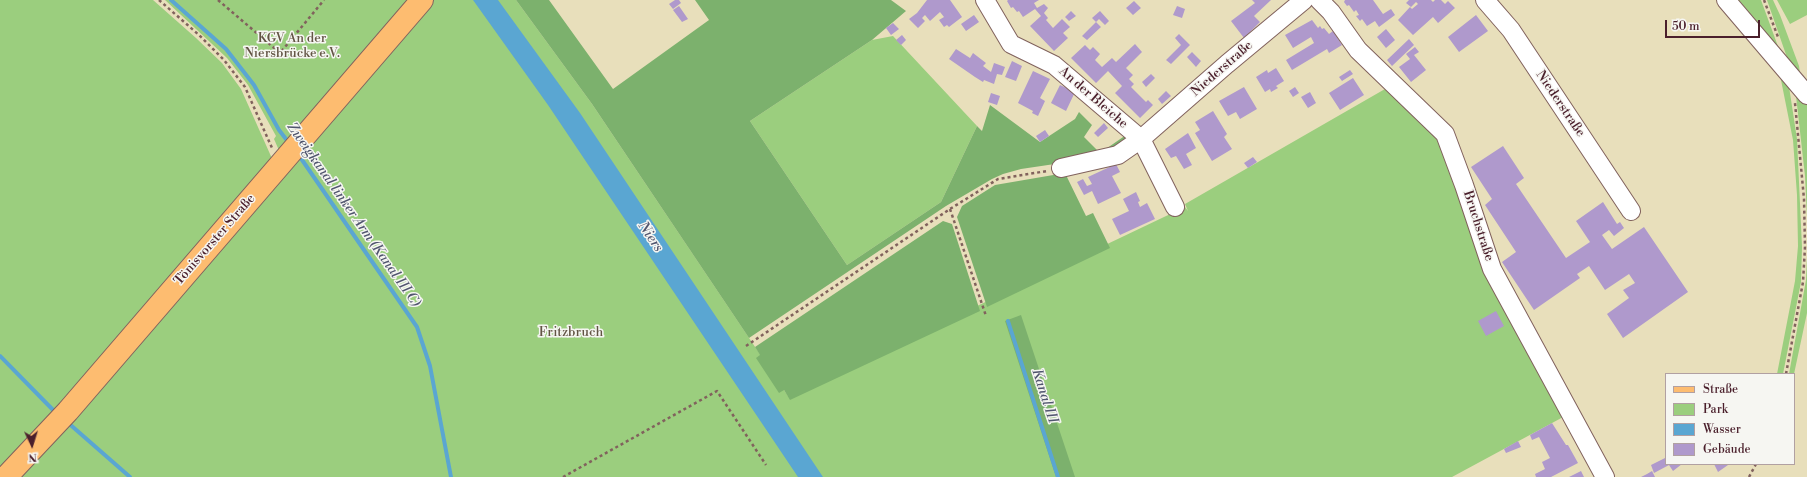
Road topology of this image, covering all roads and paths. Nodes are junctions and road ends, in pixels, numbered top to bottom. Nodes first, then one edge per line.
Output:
1 (159, 0) edge
2 (218, 0) edge
3 (324, 0) edge
4 (422, 0) edge
5 (985, 0) edge
6 (1304, 0) edge
7 (1318, 0) edge
8 (1485, 0) edge
9 (1726, 0) edge
10 (1791, 77) junction
11 (1807, 95) edge
12 (1141, 140) junction
13 (281, 163) junction
14 (1061, 168) joint
15 (1175, 207) dead end
16 (950, 209) junction
17 (1631, 211) dead end
18 (986, 316) dead end
19 (746, 346) dead end
20 (1786, 373) edge
21 (766, 465) dead end
22 (1755, 465) edge
23 (6, 477) edge
24 (564, 477) edge
25 (1605, 477) edge
26 (1749, 477) edge

1 - 13 path
2 - 3 path
4 - 13 main road, Tönisvorster Straße
5 - 12 street, An der Bleiche
6 - 12 street, Niederstraße
7 - 25 street, Bruchstraße
8 - 17 street, Niederstraße
9 - 10 street
10 - 11 street
10 - 20 path
12 - 14 street, An der Bleiche
12 - 15 street
13 - 23 main road, Tönisvorster Straße
14 - 16 path
16 - 18 path
16 - 19 path
21 - 24 path
22 - 26 path

